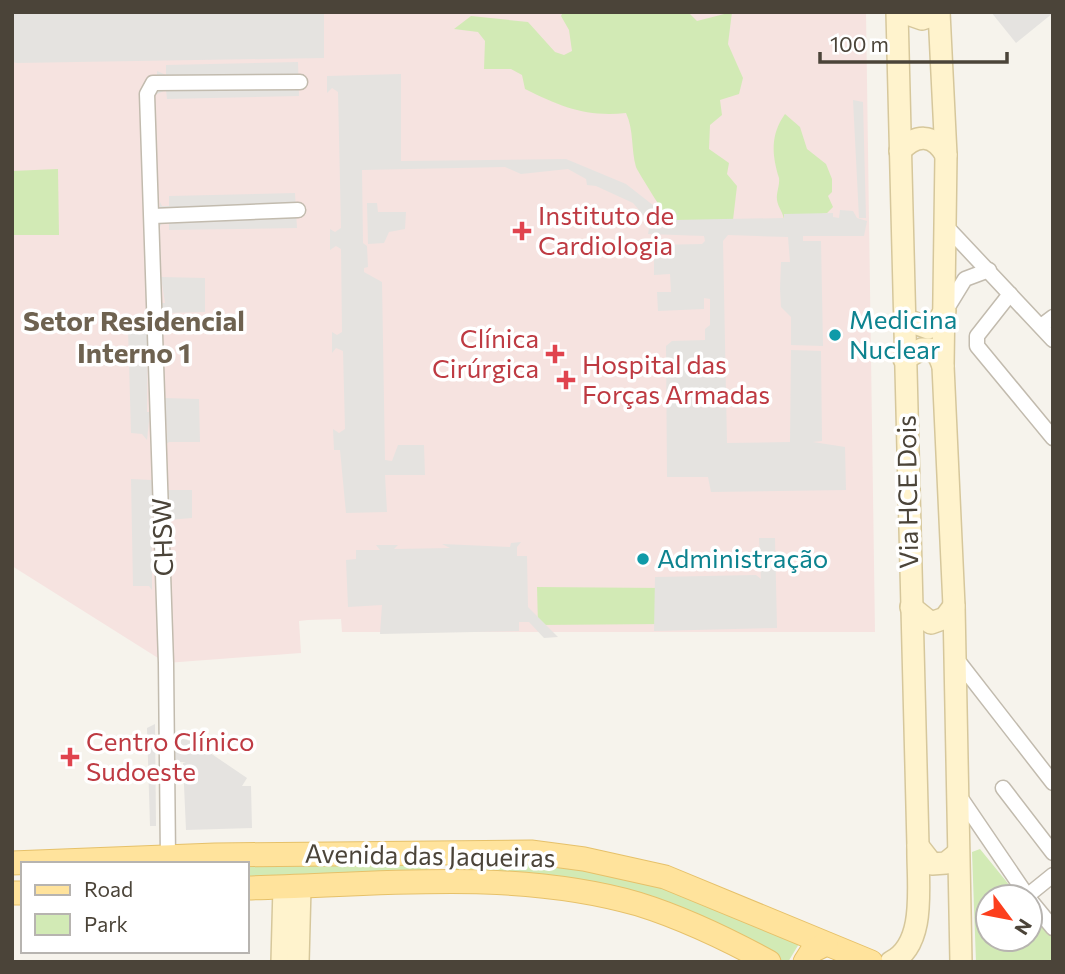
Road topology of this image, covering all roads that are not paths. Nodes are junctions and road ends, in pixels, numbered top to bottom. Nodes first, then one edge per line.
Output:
1 (900, 12) edge
2 (939, 13) edge
3 (300, 82) dead end
4 (900, 151) junction
5 (946, 155) junction
6 (298, 210) dead end
7 (153, 216) junction
8 (944, 224) junction
9 (989, 270) junction
10 (1010, 294) junction
11 (945, 311) junction
12 (904, 319) junction
13 (1047, 321) edge
14 (1053, 340) edge
15 (904, 359) junction
16 (943, 366) junction
17 (1053, 438) edge
18 (954, 606) junction
19 (911, 607) junction
20 (954, 656) junction
21 (956, 705) junction
22 (990, 706) junction
23 (1053, 783) edge
24 (1003, 788) dead end
25 (958, 793) junction
26 (918, 846) junction
27 (991, 846) junction
28 (438, 852) junction
29 (1053, 853) edge
30 (957, 854) junction
31 (168, 859) junction
32 (75, 862) edge
33 (1017, 883) edge
34 (434, 884) junction
35 (292, 887) junction
36 (248, 888) edge
37 (826, 944) junction
38 (282, 962) edge
39 (298, 962) edge
40 (769, 962) edge
41 (805, 962) edge
42 (871, 962) edge
43 (891, 962) edge
44 (961, 962) edge

1 - 2 main road
1 - 4 main road, Via HCE Dois
2 - 5 main road, Via HCE Dois
3 - 7 street, CHSW
4 - 5 main road
4 - 12 main road, Via HCE Dois
5 - 8 main road, Via HCE Dois
6 - 7 street
7 - 31 street, CHSW
8 - 9 street
8 - 11 main road, Via HCE Dois
9 - 10 street
9 - 11 street
10 - 13 street
10 - 17 street
11 - 12 main road
11 - 16 main road, Via HCE Dois
12 - 15 main road, Via HCE Dois
13 - 14 street
15 - 16 main road
15 - 19 main road, Via HCE Dois
16 - 18 main road, Via HCE Dois
18 - 19 main road
18 - 20 main road, Via HCE Dois
19 - 26 main road, Via HCE Dois
20 - 21 main road, Via HCE Dois
20 - 22 street
21 - 22 street
21 - 25 main road, Via HCE Dois
22 - 23 street
24 - 29 street
25 - 27 street
25 - 30 main road, Via HCE Dois
26 - 30 main road
26 - 43 main road, Via HCE Dois
27 - 30 street
27 - 33 street
28 - 31 main road, Avenida das Jaqueiras
28 - 34 main road
28 - 37 main road, Avenida das Jaqueiras
30 - 44 main road, Via HCE Dois
31 - 32 main road, Avenida das Jaqueiras
34 - 35 main road, Avenida das Jaqueiras
34 - 40 main road, Avenida das Jaqueiras
35 - 36 main road, Avenida das Jaqueiras
35 - 38 main road
35 - 39 main road
37 - 41 main road
37 - 42 main road, Avenida das Jaqueiras

